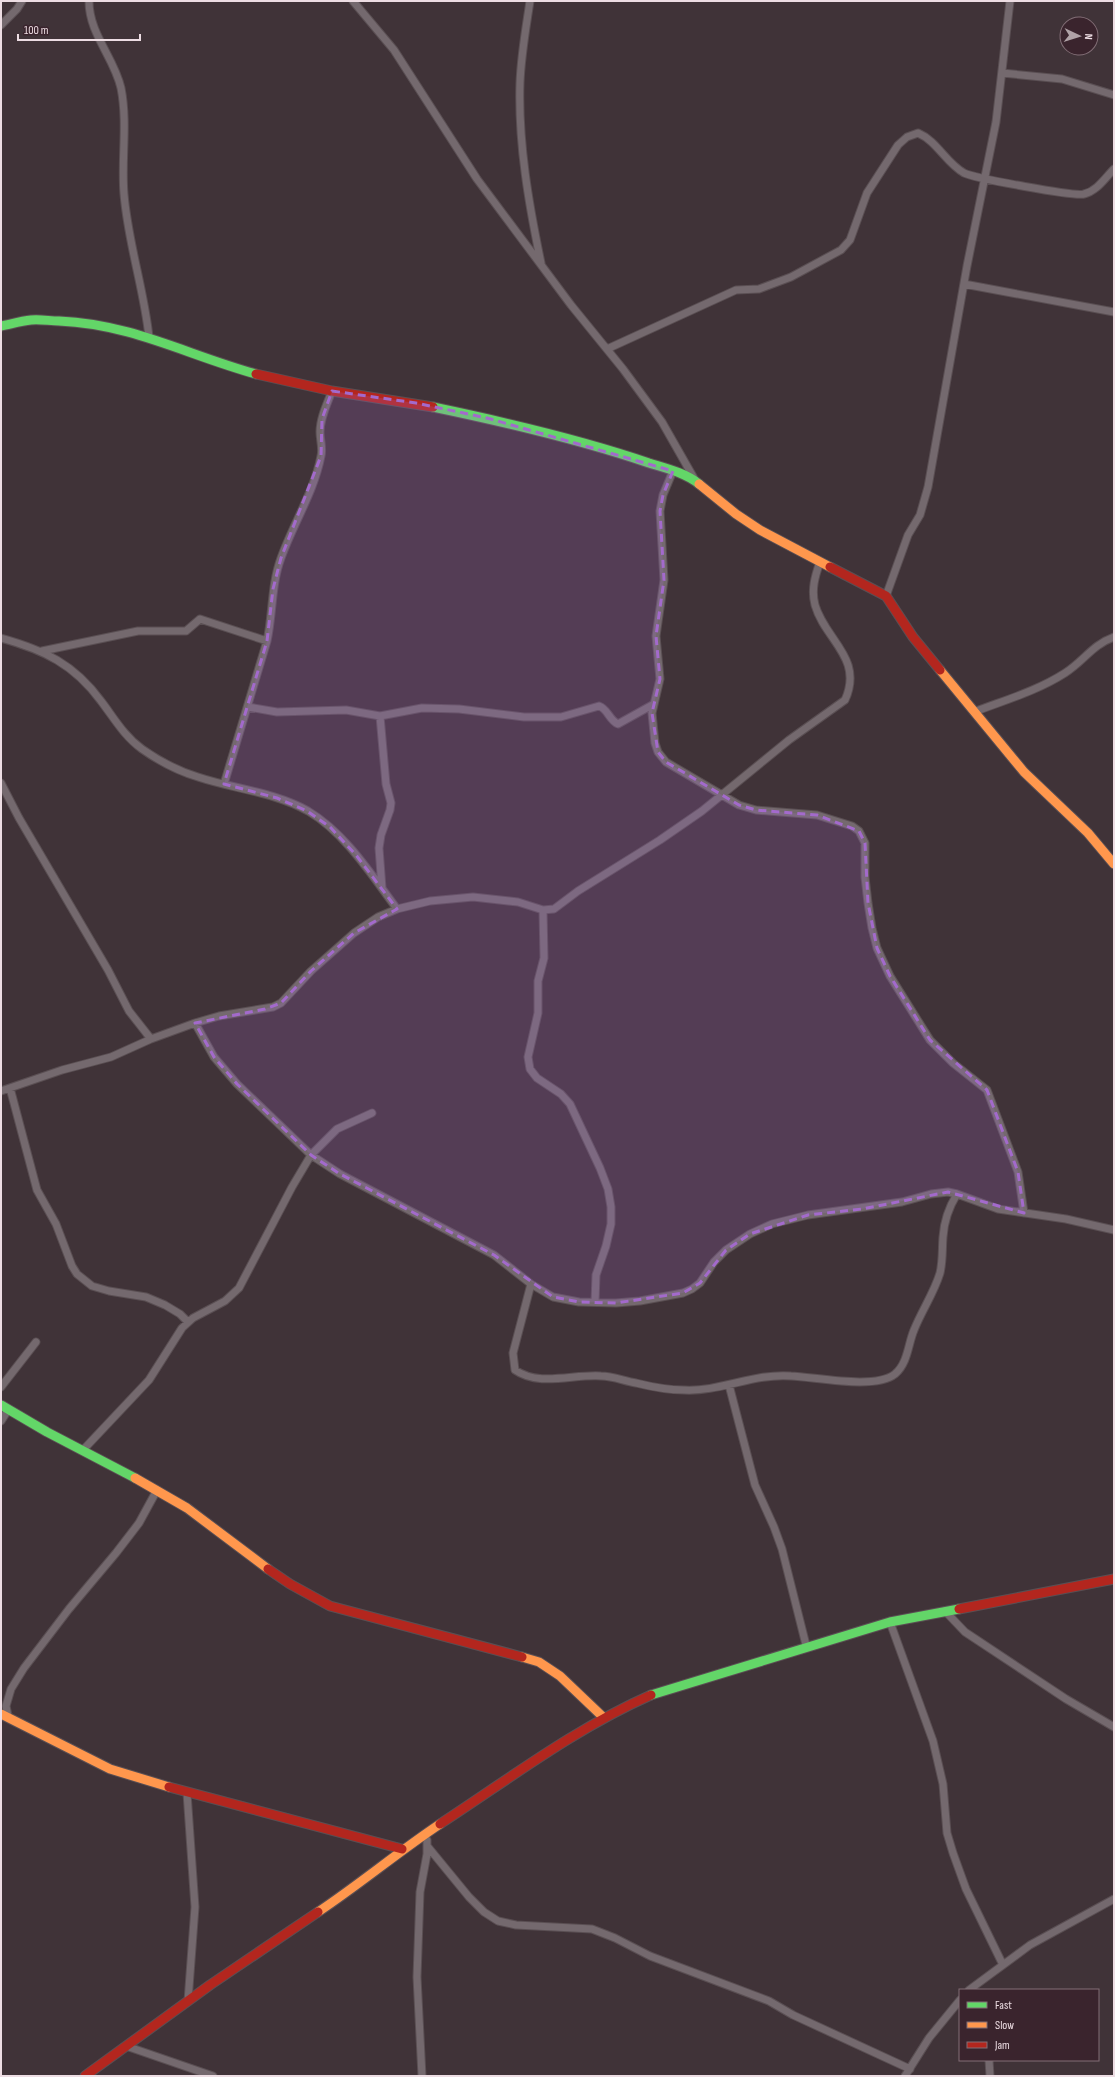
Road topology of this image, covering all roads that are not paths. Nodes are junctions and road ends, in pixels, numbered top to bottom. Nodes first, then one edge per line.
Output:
1 (22, 1) edge
2 (89, 1) edge
3 (353, 1) edge
4 (530, 1) edge
5 (1010, 1) edge
6 (1, 25) edge
7 (1002, 73) junction
8 (1114, 95) edge
9 (1114, 169) edge
10 (986, 180) junction
11 (541, 266) junction
12 (964, 284) junction
13 (1114, 312) edge
14 (1, 326) edge
15 (148, 337) junction
16 (607, 349) junction
17 (332, 391) junction
18 (673, 471) junction
19 (696, 482) junction
20 (820, 562) junction
21 (886, 596) junction
22 (1114, 637) edge
23 (1, 638) edge
24 (267, 641) junction
25 (42, 651) junction
26 (654, 704) junction
27 (248, 708) junction
28 (974, 712) junction
29 (380, 716) junction
30 (1, 782) edge
31 (224, 784) junction
32 (721, 795) junction
33 (1114, 864) edge
34 (383, 890) junction
35 (396, 909) junction
36 (543, 910) junction
37 (195, 1023) junction
38 (151, 1039) junction
39 (10, 1088) junction
40 (1, 1091) edge
41 (372, 1113) dead end
42 (311, 1155) junction
43 (957, 1194) junction
44 (1024, 1213) junction
45 (1114, 1230) edge
46 (531, 1284) junction
47 (595, 1302) junction
48 (188, 1322) junction
49 (36, 1342) dead end
50 (729, 1385) junction
51 (1, 1387) edge
52 (5, 1408) edge
53 (1, 1421) edge
54 (83, 1450) junction
55 (157, 1490) junction
56 (1114, 1579) edge
57 (944, 1611) junction
58 (890, 1622) junction
59 (806, 1645) junction
60 (4, 1715) edge
61 (603, 1717) junction
62 (1114, 1727) edge
63 (187, 1793) junction
64 (424, 1835) junction
65 (428, 1847) junction
66 (402, 1849) junction
67 (1114, 1900) edge
68 (1003, 1965) junction
69 (970, 1989) edge
70 (188, 2001) junction
71 (959, 2001) edge
72 (126, 2046) junction
73 (989, 2061) edge
74 (910, 2069) junction
75 (85, 2076) edge
76 (213, 2076) edge
77 (422, 2076) edge
78 (905, 2076) edge
79 (990, 2076) edge

1 - 6 street
2 - 15 street
3 - 11 street
4 - 11 street
5 - 7 street
7 - 8 street
7 - 10 street
9 - 10 street
10 - 12 street
10 - 16 street
11 - 16 street
12 - 13 street
12 - 21 street
14 - 15 street
15 - 17 street
16 - 19 street
17 - 18 street
17 - 24 street
18 - 19 street
18 - 26 street
19 - 20 street
20 - 21 street
20 - 32 street
21 - 28 street
22 - 28 street
23 - 25 street
24 - 25 street
24 - 27 street
25 - 31 street
26 - 29 street
26 - 32 street
27 - 29 street
27 - 31 street
28 - 33 street
29 - 34 street
30 - 38 street
31 - 34 street
32 - 36 street
32 - 44 street
34 - 35 street
35 - 36 street
35 - 37 street
36 - 47 street
37 - 38 street
37 - 42 street
38 - 39 street
39 - 40 street
39 - 48 street
41 - 42 street
42 - 46 street
42 - 48 street
43 - 44 street
43 - 47 street
43 - 50 street
44 - 45 street
46 - 47 street
46 - 50 street
48 - 54 street
49 - 51 street
50 - 59 street
52 - 53 street
52 - 54 street
54 - 55 street
55 - 60 street
55 - 61 street
56 - 57 street
57 - 58 street
57 - 62 street
58 - 59 street
58 - 68 street
59 - 61 street
60 - 63 street
61 - 64 street
63 - 66 street
63 - 70 street
64 - 65 street
64 - 66 street
65 - 74 street
65 - 77 street
66 - 70 street
67 - 68 street
68 - 69 street
70 - 72 street
71 - 74 street
72 - 75 street
72 - 76 street
73 - 79 street
74 - 78 street

